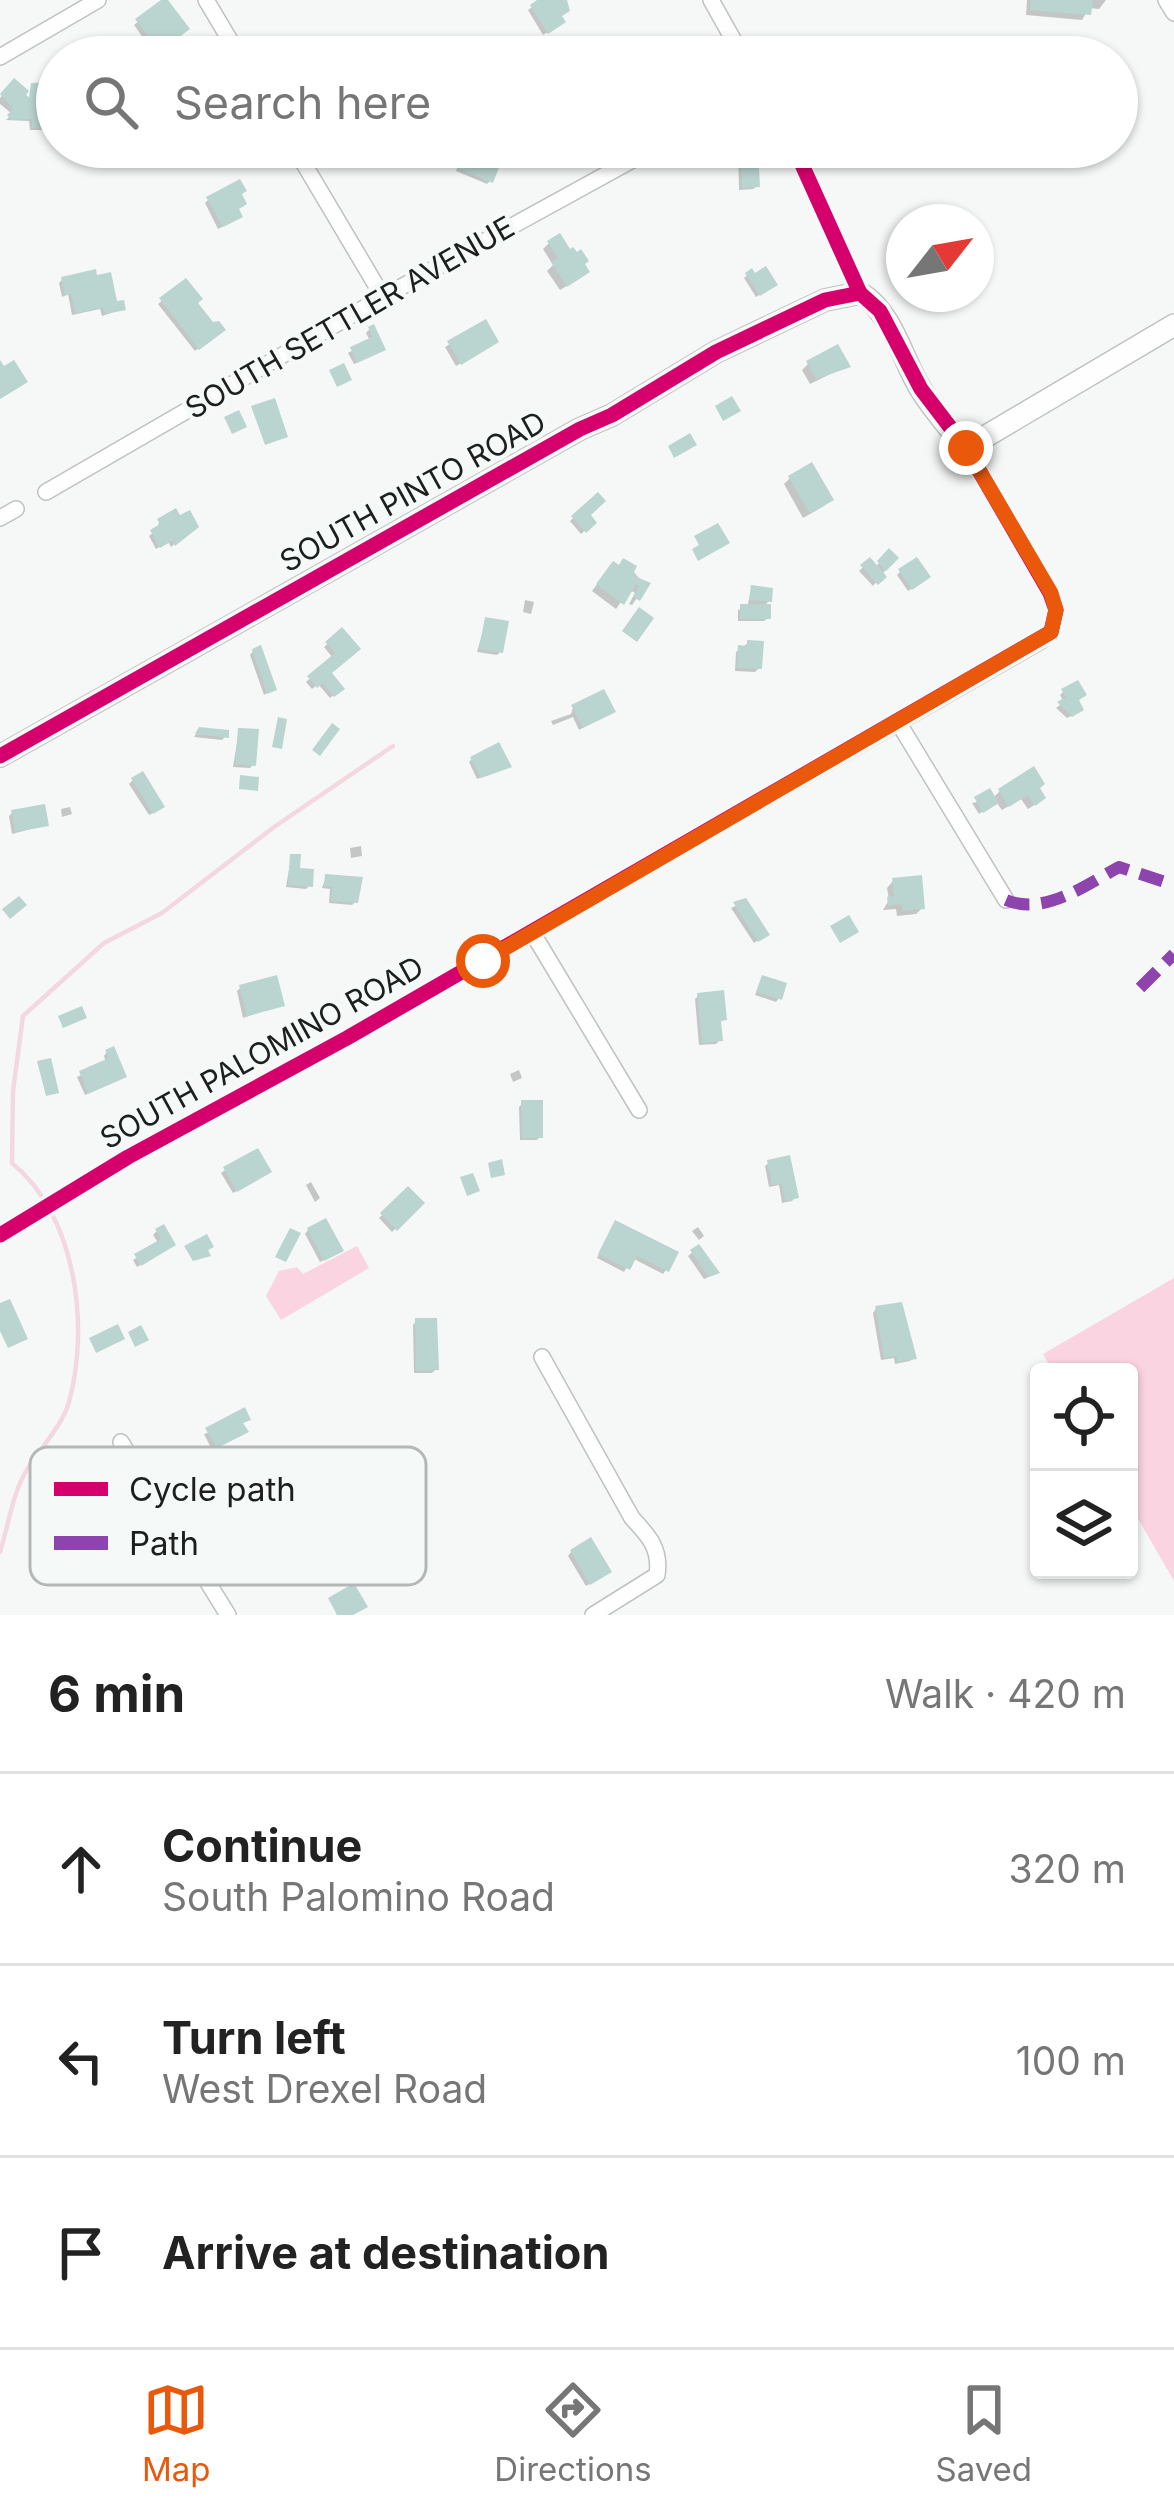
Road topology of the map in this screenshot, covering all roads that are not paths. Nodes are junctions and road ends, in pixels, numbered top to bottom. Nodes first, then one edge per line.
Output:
1 (98, 0) edge
2 (206, 0) edge
3 (711, 0) edge
4 (1166, 0) edge
5 (1174, 13) edge
6 (36, 36) edge
7 (36, 36) edge
8 (227, 36) edge
9 (731, 36) edge
10 (0, 57) edge
11 (306, 168) edge
12 (618, 168) edge
13 (803, 168) edge
14 (860, 293) junction
15 (383, 297) junction
16 (1174, 325) edge
17 (966, 448) junction
18 (46, 492) dead end
19 (16, 508) dead end
20 (0, 518) edge
21 (898, 722) junction
22 (0, 756) edge
23 (1006, 900) dead end
24 (532, 932) junction
25 (639, 1110) dead end
26 (0, 1235) edge
27 (542, 1357) dead end
28 (121, 1442) dead end
29 (124, 1447) edge
30 (209, 1585) edge
31 (228, 1615) edge
32 (593, 1615) edge

1 - 6 street
2 - 8 street
3 - 9 street
4 - 5 street
7 - 10 street
11 - 15 street
12 - 15 street, SOUTH SETTLER AVENUE
13 - 14 street
14 - 17 street
14 - 22 street, SOUTH PINTO ROAD
15 - 18 street, SOUTH SETTLER AVENUE
16 - 17 street
17 - 21 street, SOUTH PALOMINO ROAD
19 - 20 street
21 - 23 street
21 - 24 street, SOUTH PALOMINO ROAD
24 - 25 street
24 - 26 street, SOUTH PALOMINO ROAD
27 - 32 street
28 - 29 street
30 - 31 street

